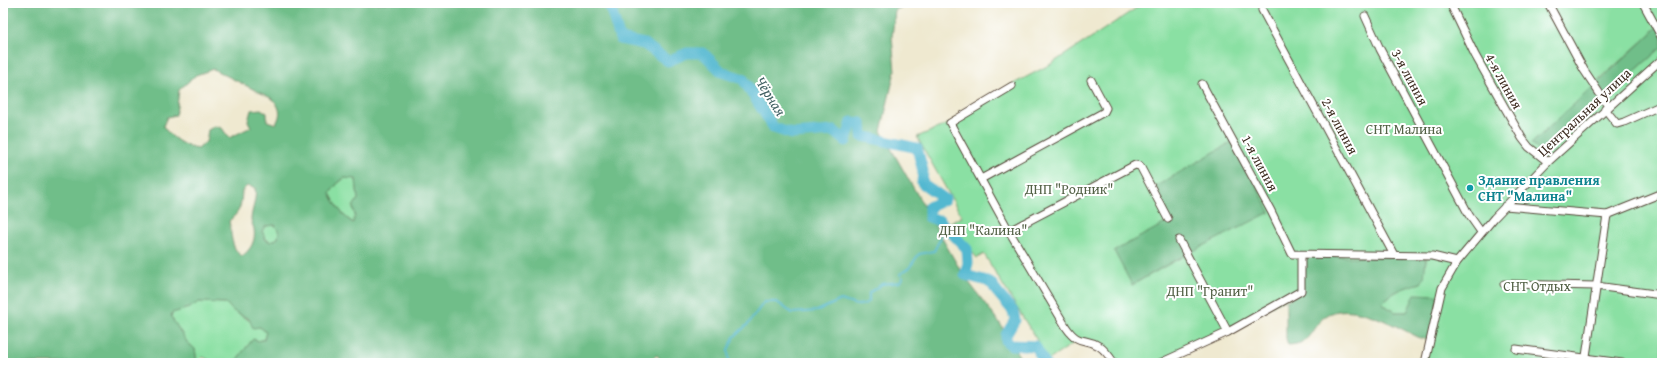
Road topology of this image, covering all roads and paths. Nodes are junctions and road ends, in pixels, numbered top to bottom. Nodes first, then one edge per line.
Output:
1 (1450, 3) edge
2 (1548, 3) edge
3 (1643, 3) edge
4 (1262, 10) dead end
5 (1365, 16) dead end
6 (1662, 38) edge
7 (1662, 58) edge
8 (1091, 80) dead end
9 (1202, 84) dead end
10 (1012, 86) dead end
11 (1662, 105) edge
12 (1606, 107) junction
13 (1548, 162) junction
14 (981, 179) junction
15 (1662, 193) edge
16 (1505, 206) junction
17 (1607, 216) junction
18 (1168, 219) dead end
19 (1010, 232) junction
20 (1481, 232) junction
21 (1179, 240) dead end
22 (1301, 255) junction
23 (1394, 255) junction
24 (1457, 262) junction
25 (1504, 284) dead end
26 (1596, 286) junction
27 (1662, 295) edge
28 (1228, 332) junction
29 (1516, 349) dead end
30 (1175, 360) edge
31 (1586, 360) edge
32 (1114, 363) edge
33 (1160, 363) edge
34 (1425, 363) edge
35 (1622, 363) edge

1 - 13 street, 4-я линия
2 - 12 street
3 - 6 street
4 - 23 street, 2-я линия
5 - 20 street, 3-я линия
7 - 12 street, Центральная улица
8 - 14 street
9 - 22 street, 1-я линия
10 - 14 street
11 - 12 street
12 - 13 street, Центральная улица
13 - 16 street, Центральная улица
14 - 19 street
15 - 17 street
16 - 17 street
16 - 20 street, Центральная улица
17 - 26 street
18 - 19 street
19 - 32 street
20 - 24 street, Центральная улица
21 - 28 street
22 - 23 street
22 - 28 street
23 - 24 street
24 - 34 street, Центральная улица
25 - 26 street
26 - 27 street
26 - 31 street
28 - 30 street
29 - 31 street
30 - 33 street
31 - 35 street

